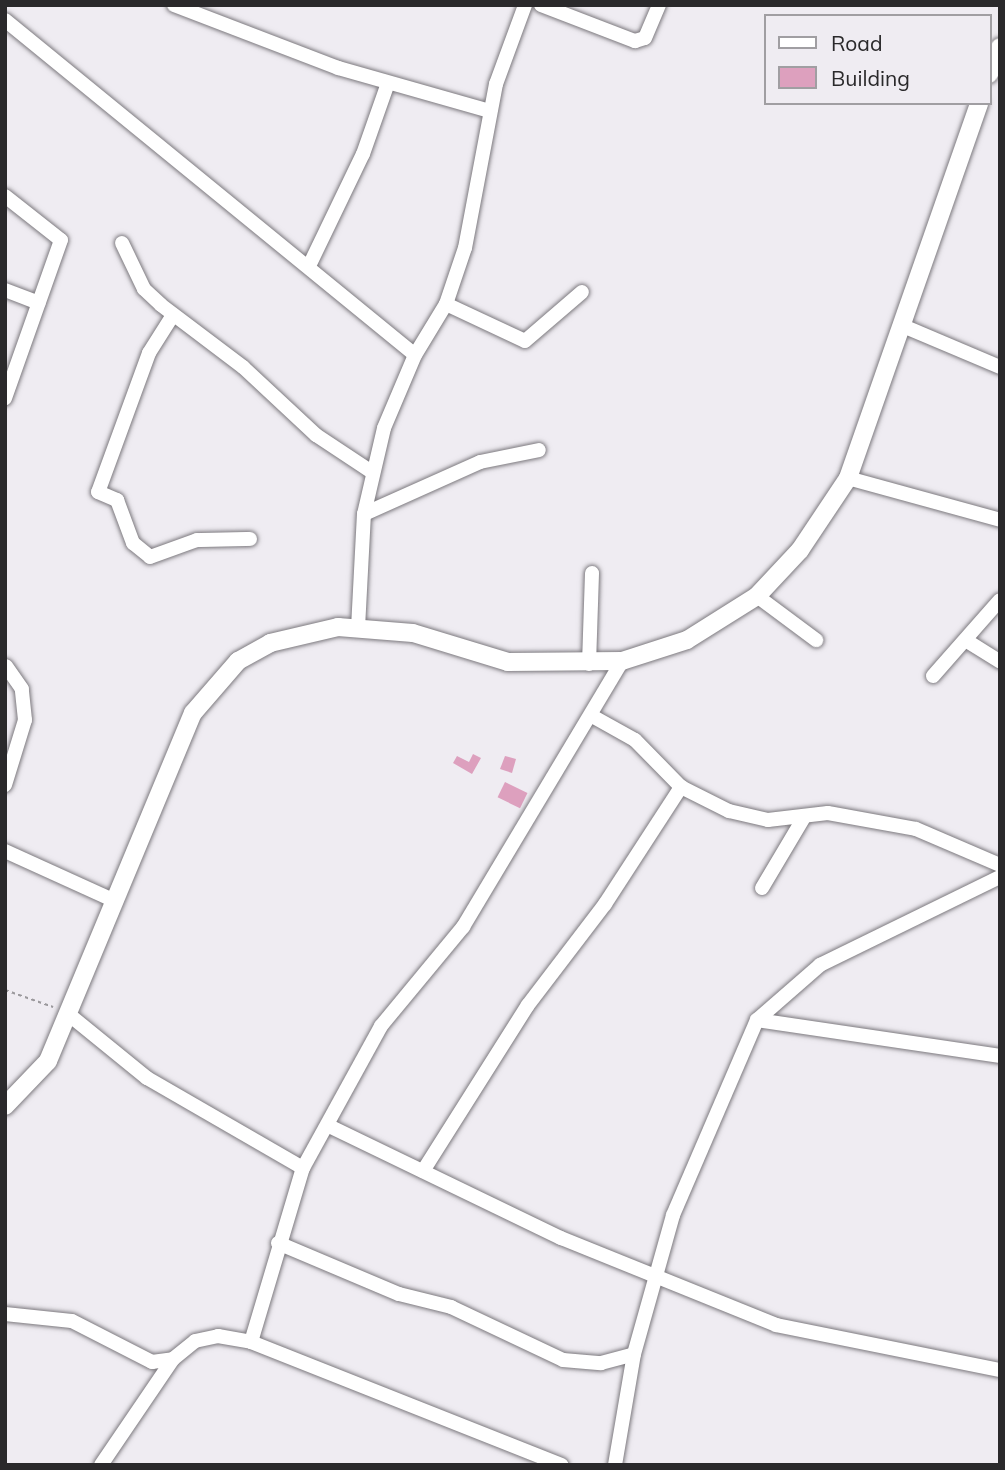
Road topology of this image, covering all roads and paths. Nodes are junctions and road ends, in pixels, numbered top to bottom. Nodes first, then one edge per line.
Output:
1 (174, 5) edge
2 (525, 5) edge
3 (541, 5) edge
4 (659, 5) edge
5 (5, 20) edge
6 (1000, 47) edge
7 (991, 69) edge
8 (388, 83) junction
9 (978, 105) edge
10 (490, 111) junction
11 (5, 196) edge
12 (122, 243) dead end
13 (309, 266) junction
14 (5, 290) edge
15 (582, 292) dead end
16 (39, 303) junction
17 (446, 303) junction
18 (173, 315) junction
19 (903, 326) junction
20 (415, 355) junction
21 (1000, 367) edge
22 (5, 398) edge
23 (539, 450) dead end
24 (372, 472) junction
25 (848, 478) junction
26 (364, 514) junction
27 (1000, 520) edge
28 (250, 539) dead end
29 (592, 573) dead end
30 (757, 596) junction
31 (1000, 600) edge
32 (358, 628) junction
33 (816, 640) dead end
34 (967, 641) junction
35 (622, 661) junction
36 (1000, 662) edge
37 (589, 664) junction
38 (6, 666) edge
39 (933, 676) dead end
40 (592, 716) junction
41 (5, 785) edge
42 (681, 787) junction
43 (803, 819) junction
44 (5, 851) edge
45 (1000, 864) edge
46 (1000, 877) edge
47 (762, 888) dead end
48 (113, 900) junction
49 (5, 990) edge
50 (67, 1013) junction
51 (757, 1020) junction
52 (999, 1054) edge
53 (5, 1106) edge
54 (329, 1126) junction
55 (303, 1168) junction
56 (423, 1171) junction
57 (278, 1243) junction
58 (656, 1279) junction
59 (5, 1314) edge
60 (251, 1342) junction
61 (634, 1354) junction
62 (173, 1359) junction
63 (152, 1362) junction
64 (1000, 1370) edge
65 (157, 1378) junction
66 (527, 1458) edge
67 (102, 1465) edge
68 (562, 1465) edge
69 (615, 1465) edge

1 - 8 street
2 - 10 street
3 - 4 street
5 - 13 street
6 - 7 main road
8 - 10 street
8 - 13 street
9 - 19 main road
10 - 17 street
11 - 16 street
12 - 18 street
13 - 20 street
14 - 16 street
15 - 17 street
16 - 22 street
17 - 20 street
18 - 24 street
18 - 28 street
19 - 21 street
19 - 25 main road
20 - 24 street
23 - 26 street
24 - 26 street
25 - 27 street
25 - 30 main road
26 - 32 street
29 - 37 street
30 - 33 street
30 - 35 main road
31 - 34 street
32 - 37 main road
32 - 48 main road
34 - 36 street
34 - 39 street
35 - 37 main road
35 - 40 street
38 - 41 street
40 - 42 street
40 - 54 street
42 - 43 street
42 - 56 street
43 - 45 street
43 - 47 street
44 - 48 street
46 - 51 street
48 - 50 main road
49 - 50 path
50 - 53 main road
50 - 55 street
51 - 52 street
51 - 58 street
54 - 55 street
54 - 56 street
55 - 57 street
56 - 58 street
57 - 60 street
57 - 61 street
58 - 61 street
58 - 64 street
59 - 63 street
60 - 62 street
60 - 66 street
61 - 69 street
62 - 63 street
62 - 65 street
63 - 65 street
65 - 67 street
66 - 68 street

